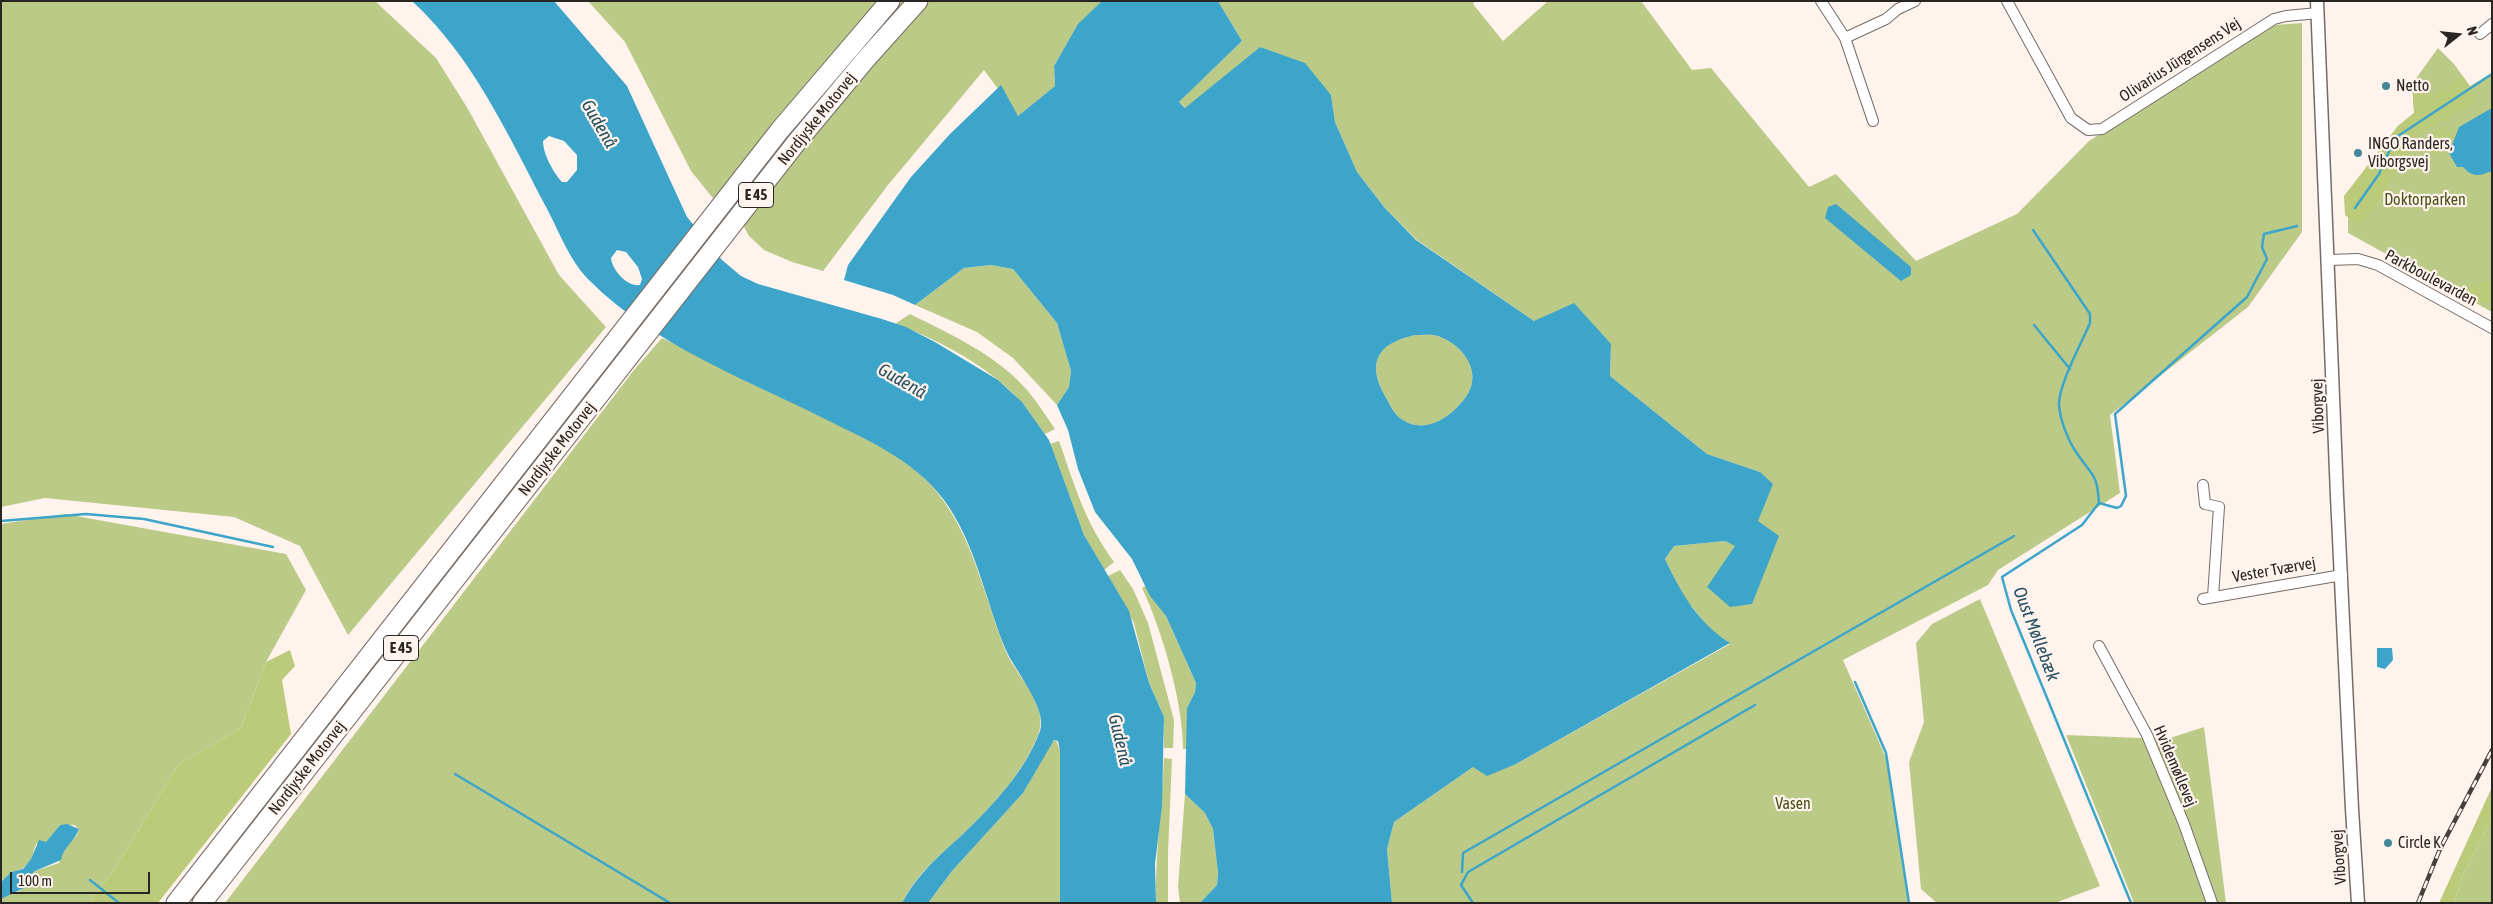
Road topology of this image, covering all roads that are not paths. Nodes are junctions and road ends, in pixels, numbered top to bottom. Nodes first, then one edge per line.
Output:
1 (890, 1) edge
2 (918, 1) edge
3 (1821, 1) edge
4 (1915, 1) edge
5 (2007, 1) edge
6 (2318, 7) edge
7 (2492, 24) edge
8 (2480, 34) dead end
9 (1845, 38) junction
10 (1872, 122) dead end
11 (2330, 260) junction
12 (2490, 327) edge
13 (2203, 485) dead end
14 (2342, 575) junction
15 (2099, 646) dead end
16 (325, 712) junction
17 (2352, 809) junction
18 (165, 903) edge
19 (176, 903) edge
20 (202, 903) edge
21 (2212, 903) edge
22 (2350, 903) edge
23 (2358, 903) edge

1 - 16 highway, Nordjyske Motorvej / E 45
2 - 20 highway, Nordjyske Motorvej / E 45
3 - 9 street
4 - 9 street
5 - 6 street, Olivarius Jürgensens Vej
6 - 11 street, Viborgvej
7 - 8 street
9 - 10 street
11 - 12 street, Parkboulevarden
11 - 14 street, Viborgvej
13 - 14 street, Vester Tværvej
14 - 17 street, Viborgvej
15 - 21 street, Hvidemøllevej
16 - 18 highway
16 - 19 highway, Nordjyske Motorvej / E 45
17 - 22 street, Viborgvej
17 - 23 street, Viborgvej

